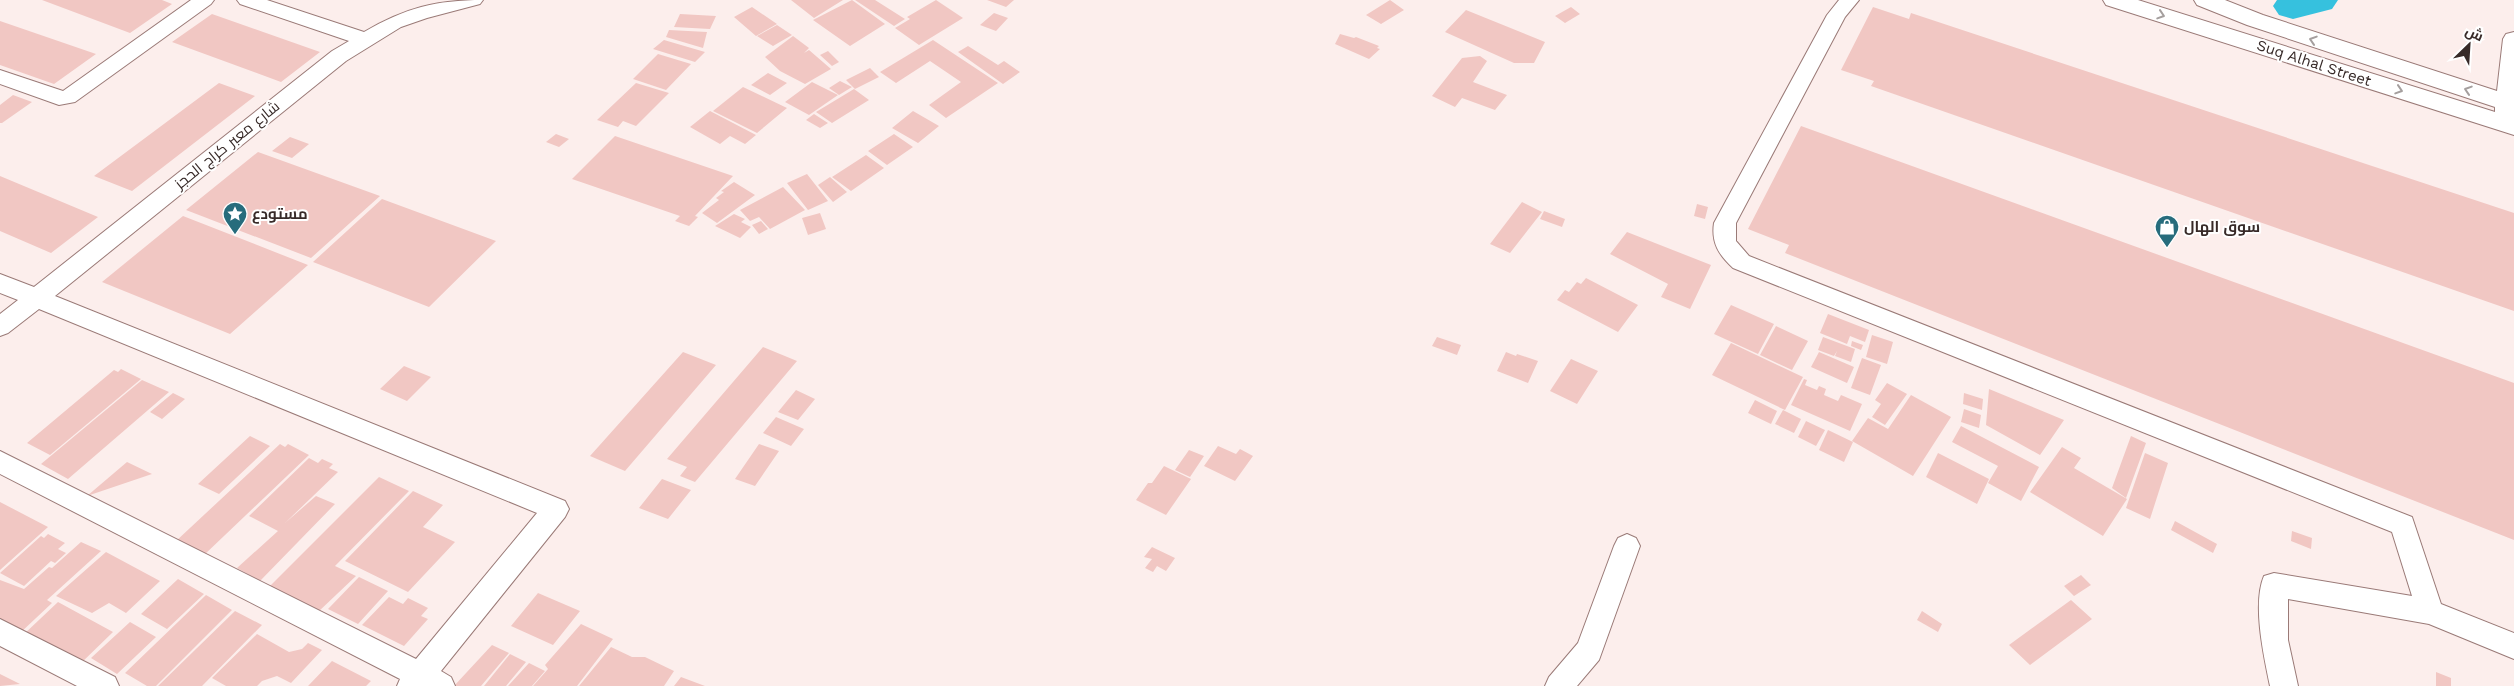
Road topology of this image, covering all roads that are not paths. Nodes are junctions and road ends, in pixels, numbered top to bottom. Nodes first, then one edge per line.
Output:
1 (204, 0) edge
2 (247, 0) edge
3 (473, 0) edge
4 (1849, 0) edge
5 (2114, 0) edge
6 (2205, 0) edge
7 (364, 39) junction
8 (2514, 39) edge
9 (1, 79) edge
10 (2510, 115) edge
11 (0, 282) edge
12 (36, 298) junction
13 (0, 326) edge
14 (0, 462) edge
15 (1627, 546) dead end
16 (2430, 612) junction
17 (0, 632) edge
18 (2514, 646) edge
19 (424, 682) edge
20 (105, 686) edge
21 (1559, 686) edge
22 (2284, 686) edge

1 - 9 street
2 - 7 street
3 - 7 street, شارع معبر كراج الحجز
4 - 16 street
5 -> 10 main road, Suq Alhal Street
10 -> 6 main road, Suq Alhal Street
7 - 12 street, شارع معبر كراج الحجز
8 - 10 main road
11 - 12 street
12 - 13 street, شارع معبر كراج الحجز
12 - 19 street
14 - 19 street
15 - 21 street
16 - 18 street
16 - 22 street
17 - 20 street

